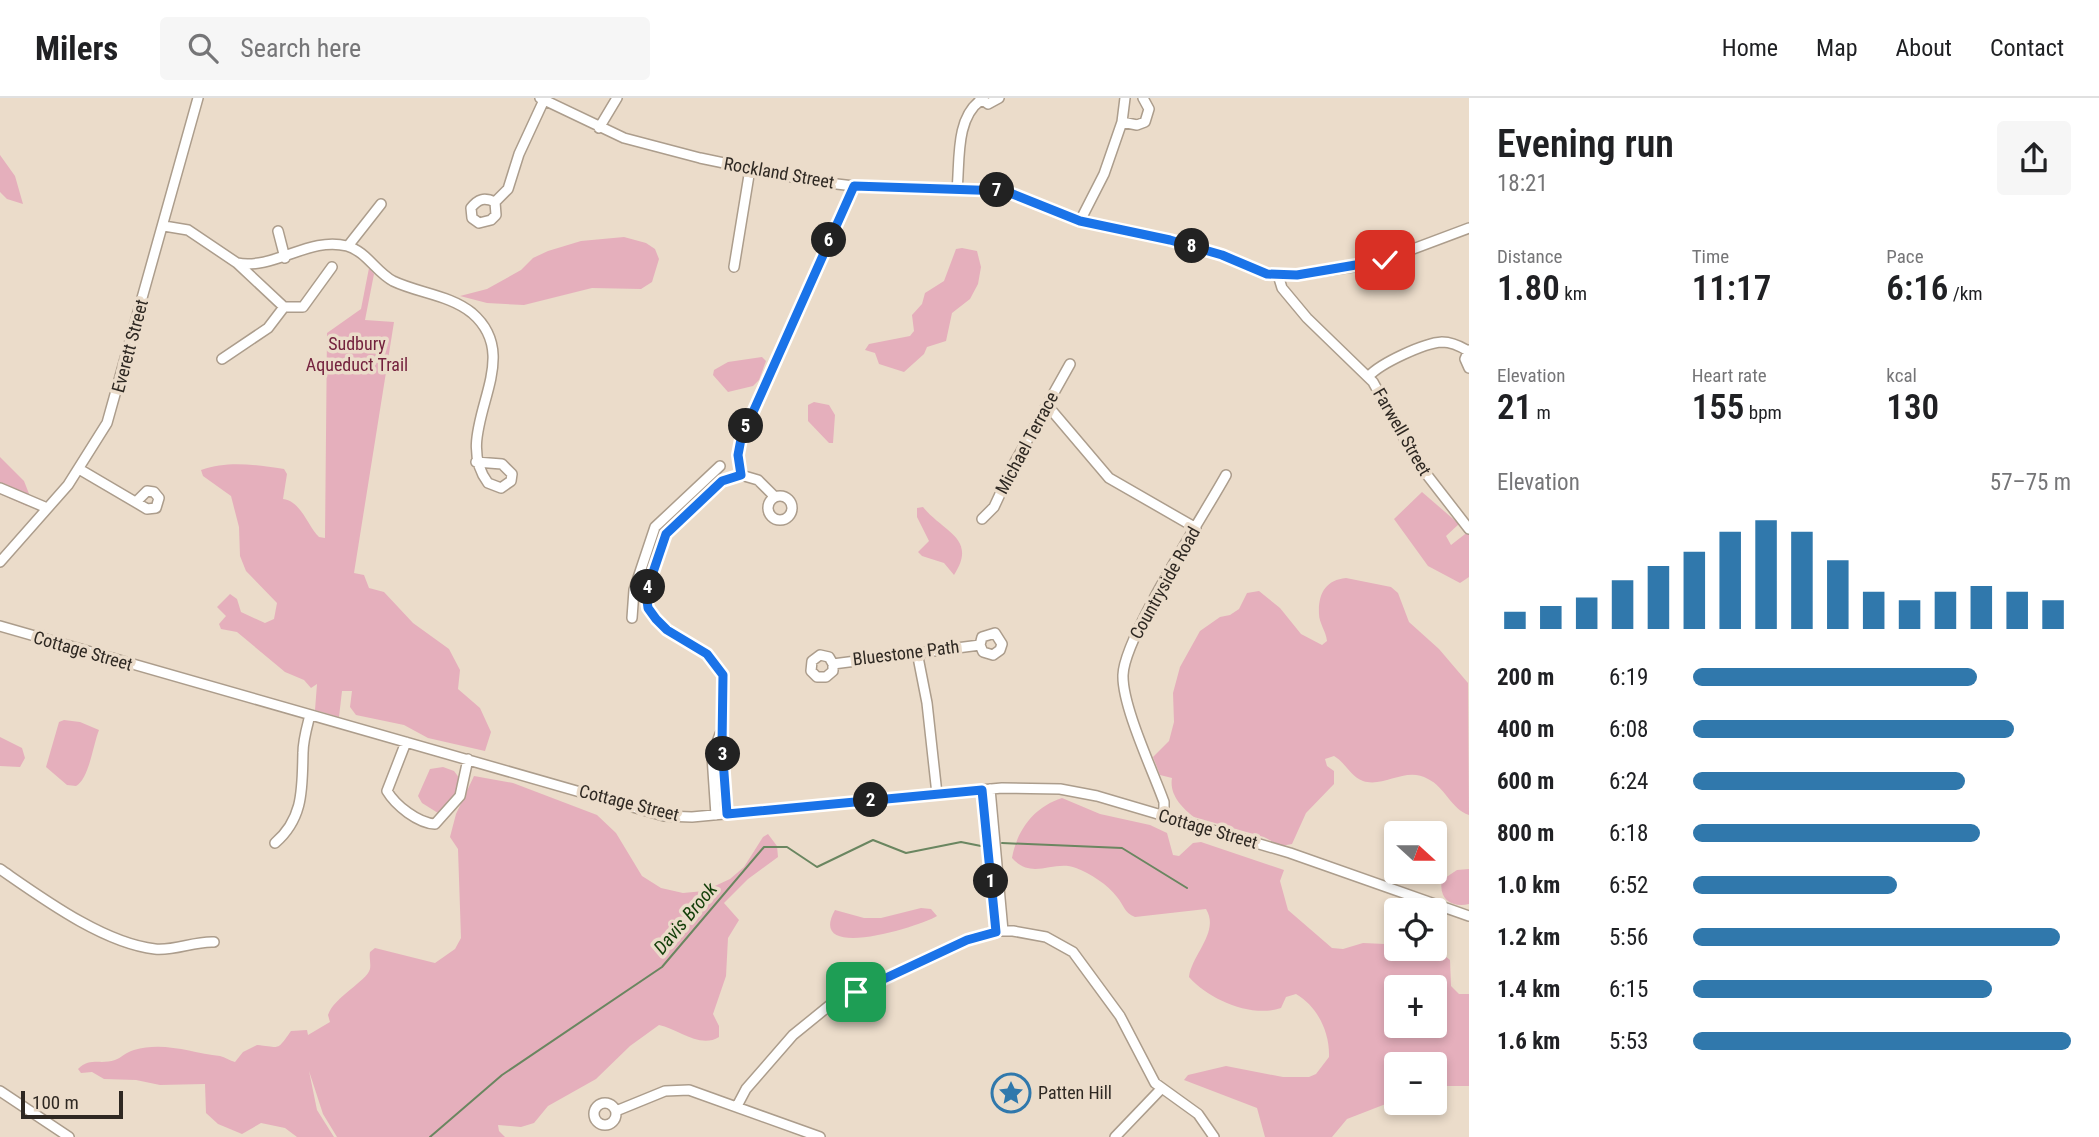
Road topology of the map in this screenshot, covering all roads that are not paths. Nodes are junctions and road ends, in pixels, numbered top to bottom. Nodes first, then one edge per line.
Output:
1 (198, 98) edge
2 (617, 98) edge
3 (999, 98) edge
4 (1125, 98) edge
5 (1143, 98) edge
6 (542, 99) edge
7 (980, 99) edge
8 (1122, 122) junction
9 (599, 128) junction
10 (750, 169) junction
11 (854, 186) junction
12 (957, 190) junction
13 (495, 202) dead end
14 (381, 204) dead end
15 (1080, 221) junction
16 (164, 226) junction
17 (1469, 228) edge
18 (278, 231) dead end
19 (348, 246) junction
20 (285, 258) junction
21 (237, 263) junction
22 (332, 267) dead end
23 (734, 267) dead end
24 (1278, 275) junction
25 (284, 307) junction
26 (1468, 351) edge
27 (222, 359) dead end
28 (1070, 364) dead end
29 (1469, 368) edge
30 (1368, 376) junction
31 (1047, 405) junction
32 (476, 462) dead end
33 (720, 466) dead end
34 (79, 469) junction
35 (741, 475) junction
36 (1226, 475) dead end
37 (0, 488) edge
38 (693, 489) junction
39 (775, 497) dead end
40 (702, 499) junction
41 (137, 501) dead end
42 (47, 508) junction
43 (982, 520) dead end
44 (654, 527) junction
45 (1196, 528) junction
46 (1469, 529) edge
47 (666, 534) junction
48 (0, 562) edge
49 (633, 598) junction
50 (647, 600) junction
51 (632, 618) dead end
52 (0, 626) edge
53 (980, 645) dead end
54 (917, 652) junction
55 (833, 664) dead end
56 (310, 715) junction
57 (723, 729) junction
58 (406, 742) junction
59 (468, 760) junction
60 (986, 790) junction
61 (937, 794) junction
62 (727, 814) junction
63 (716, 815) junction
64 (1164, 816) junction
65 (275, 843) dead end
66 (0, 869) edge
67 (1468, 913) edge
68 (999, 931) junction
69 (214, 942) dead end
70 (1161, 1089) junction
71 (0, 1091) edge
72 (737, 1106) junction
73 (616, 1111) dead end
74 (69, 1137) edge
75 (820, 1137) edge
76 (1115, 1137) edge
77 (1214, 1137) edge

1 - 16 street, Everett Street
2 - 9 street
3 - 7 street
4 - 8 street
5 - 8 street
6 - 9 street, Rockland Street
6 - 13 street
7 - 12 street
8 - 15 street
9 - 10 street, Rockland Street
10 - 11 street, Rockland Street
10 - 23 street
11 - 12 street, Rockland Street
11 - 35 street
12 - 15 street, Rockland Street
14 - 19 street
15 - 24 street, Rockland Street
16 - 21 street
16 - 34 street, Everett Street
17 - 24 street, Rockland Street
18 - 20 street
19 - 20 street
19 - 32 street
20 - 21 street
21 - 25 street
22 - 25 street
24 - 30 street, Farwell Street
25 - 27 street
26 - 29 street
26 - 30 street
28 - 31 street, Michael Terrace
30 - 46 street, Farwell Street
31 - 43 street, Michael Terrace
31 - 45 street
33 - 38 street
34 - 41 street
34 - 42 street, Everett Street
35 - 39 street
35 - 40 street
36 - 45 street, Countryside Road
37 - 42 street
38 - 40 street
38 - 44 street
40 - 47 street
42 - 48 street, Everett Street
44 - 47 street
44 - 49 street
45 - 64 street, Countryside Road
47 - 50 street
49 - 50 street
49 - 51 street
50 - 57 street
52 - 56 street, Cottage Street
53 - 54 street, Bluestone Path
54 - 55 street, Bluestone Path
54 - 61 street
56 - 58 street, Cottage Street
56 - 65 street
57 - 62 street
57 - 63 street
58 - 59 street, Cottage Street
58 - 59 street
59 - 63 street, Cottage Street
60 - 61 street, Cottage Street
60 - 64 street, Cottage Street
60 - 68 street
61 - 62 street, Cottage Street
62 - 63 street, Cottage Street
64 - 67 street, Cottage Street
66 - 69 street
68 - 70 street
68 - 72 street
70 - 76 street
70 - 77 street
71 - 74 street
72 - 73 street
72 - 75 street

